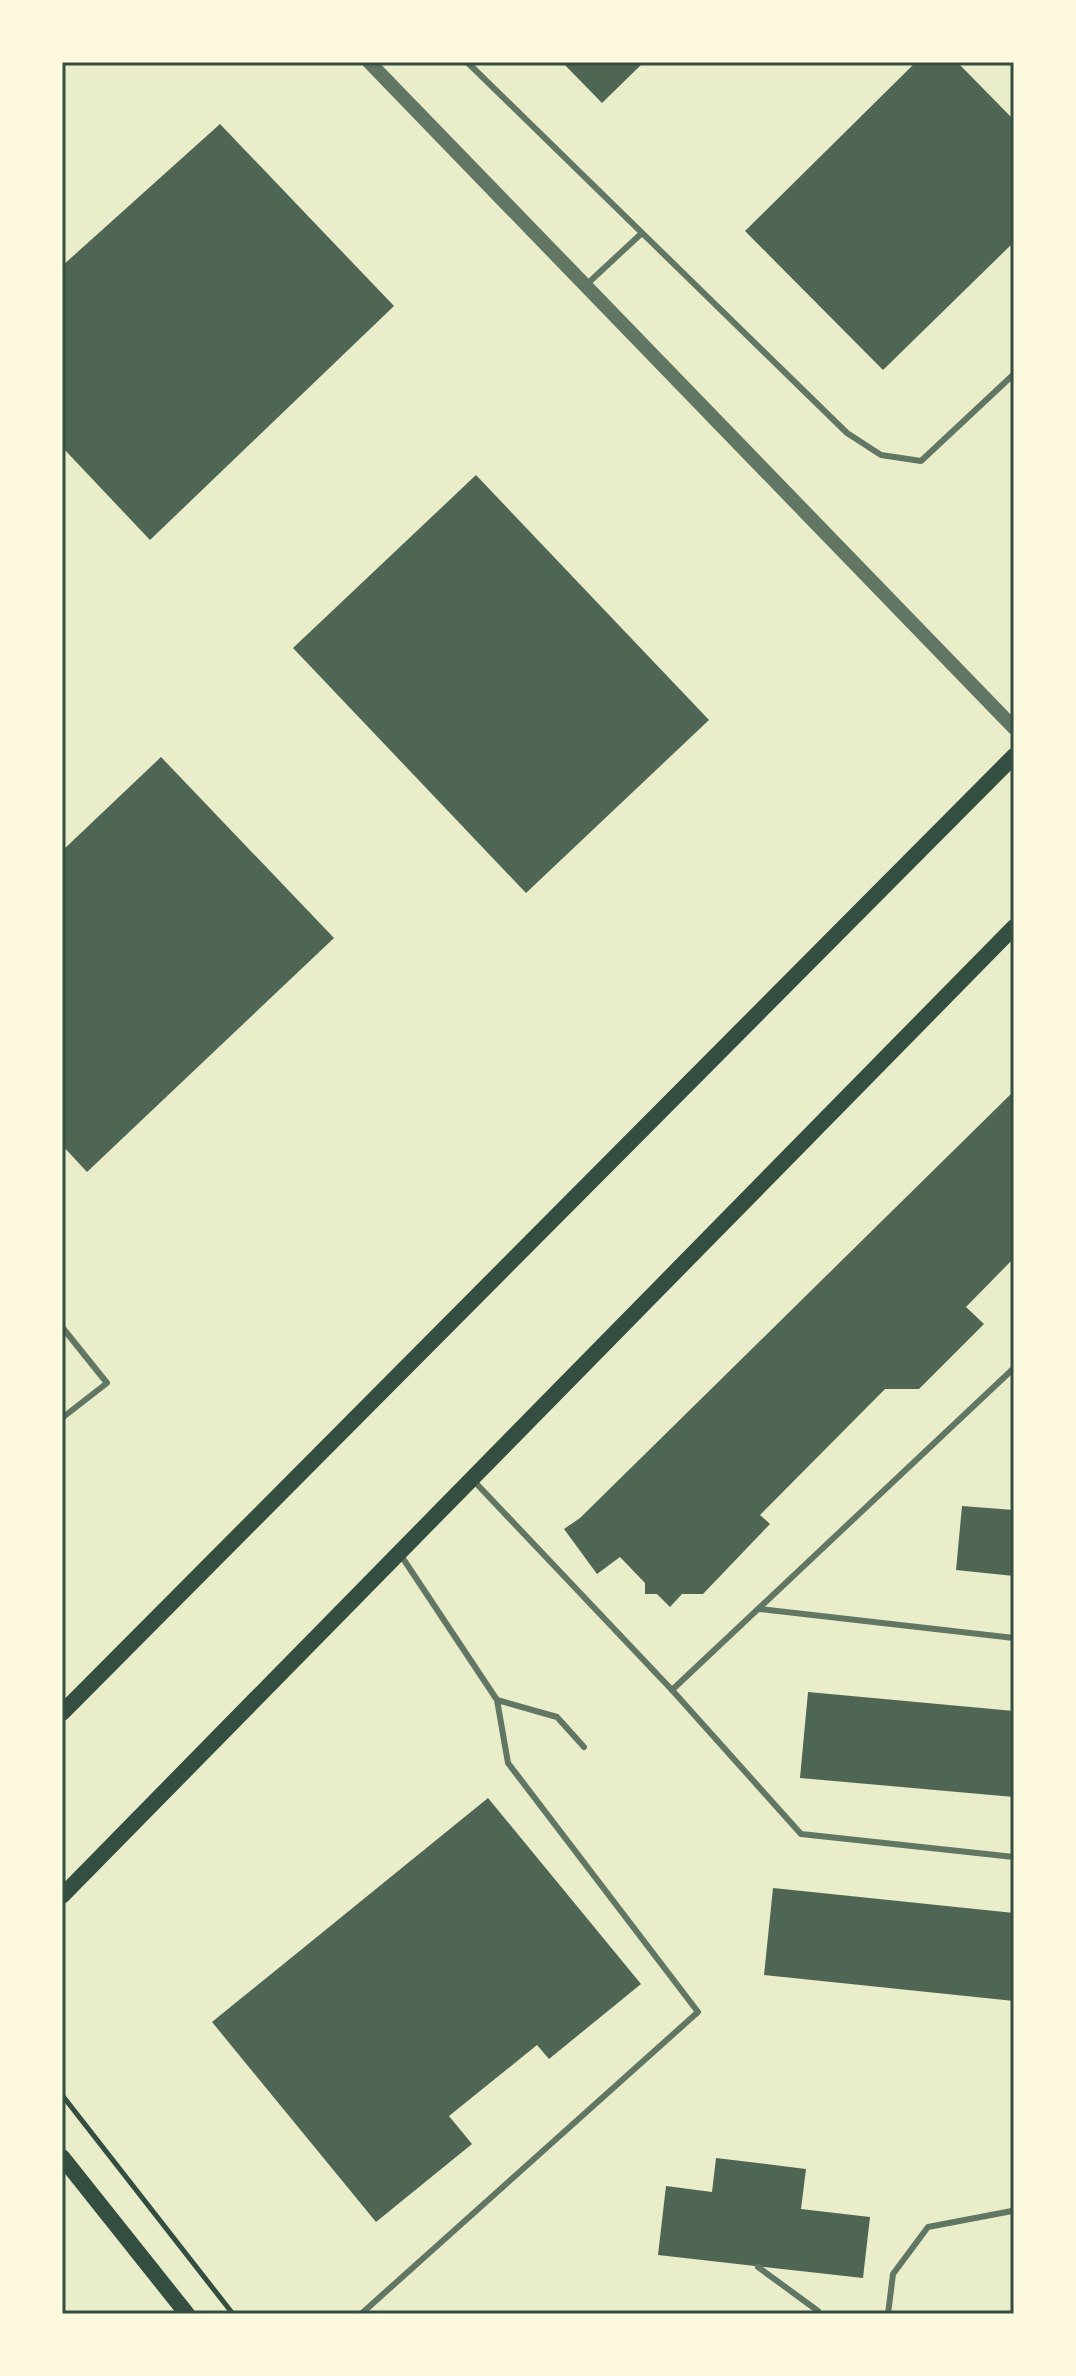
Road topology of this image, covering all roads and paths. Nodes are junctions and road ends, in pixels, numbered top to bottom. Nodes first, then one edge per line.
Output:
1 (369, 62) edge
2 (467, 62) edge
3 (642, 233) junction
4 (585, 285) junction
5 (1014, 374) edge
6 (1014, 728) edge
7 (1014, 756) edge
8 (1014, 927) edge
9 (62, 1327) edge
10 (1014, 1368) edge
11 (62, 1418) edge
12 (473, 1480) junction
13 (400, 1554) junction
14 (758, 1609) junction
15 (1014, 1638) edge
16 (672, 1690) junction
17 (497, 1700) junction
18 (62, 1713) edge
19 (584, 1747) dead end
20 (1014, 1857) edge
21 (62, 1896) edge
22 (62, 2095) edge
23 (62, 2157) edge
24 (1013, 2212) edge
25 (758, 2267) dead end
26 (187, 2314) edge
27 (233, 2314) edge
28 (361, 2314) edge
29 (817, 2314) edge
30 (888, 2314) edge

1 - 4 street
2 - 3 lane
3 - 4 lane
3 - 5 lane
4 - 6 street
7 - 18 main road
8 - 12 main road
9 - 11 lane
10 - 14 lane
12 - 13 main road
12 - 16 lane
13 - 17 lane
13 - 21 main road
14 - 15 lane
14 - 16 lane
16 - 20 lane
17 - 19 lane
17 - 28 lane
22 - 27 path
23 - 26 main road
24 - 30 lane
25 - 29 lane

